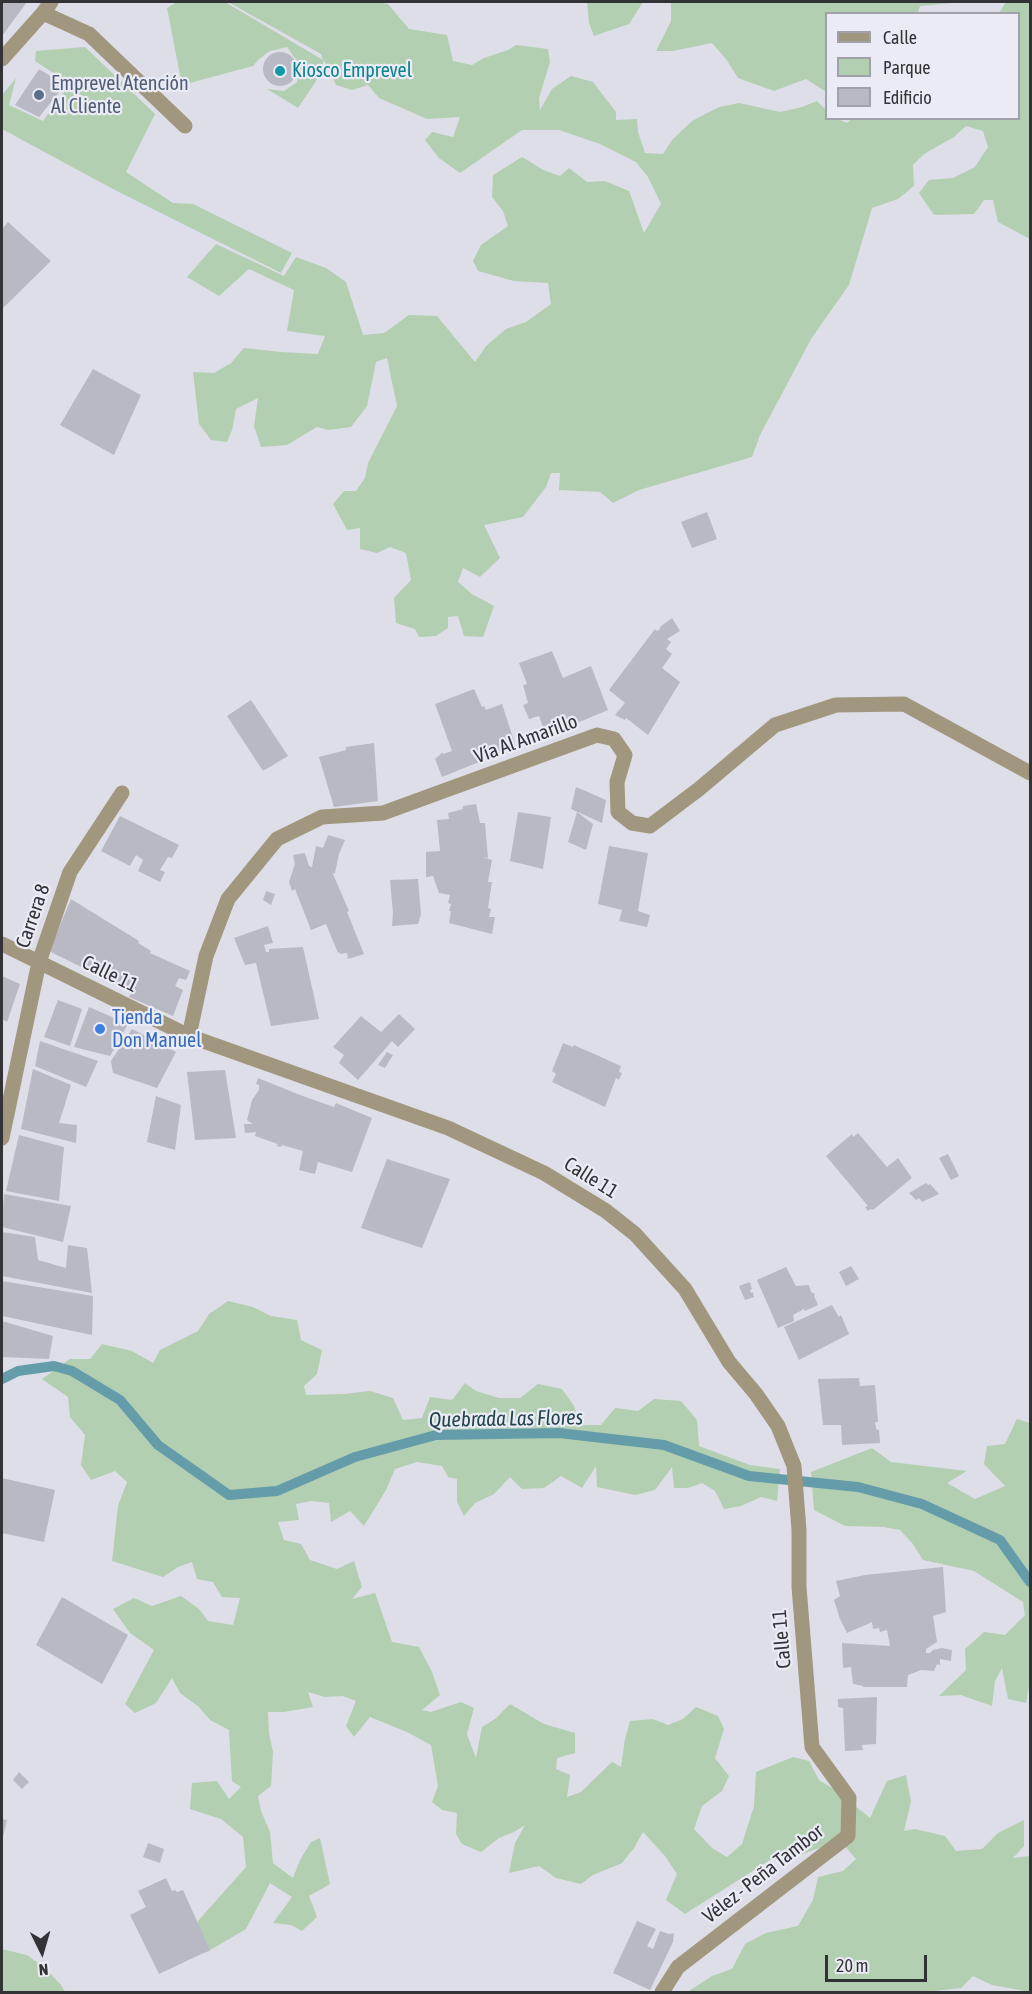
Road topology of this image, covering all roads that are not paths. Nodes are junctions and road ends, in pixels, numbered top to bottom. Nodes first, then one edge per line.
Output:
1 (47, 7) edge
2 (2, 59) edge
3 (185, 126) dead end
4 (1030, 773) edge
5 (122, 793) dead end
6 (2, 944) edge
7 (39, 962) junction
8 (189, 1036) junction
9 (2, 1138) edge
10 (812, 1748) joint
11 (662, 1992) edge

1 - 2 street
1 - 3 street
4 - 8 street, Vía Al Amarillo
5 - 7 street, Carrera 8
6 - 7 street, Calle 11
7 - 8 street, Calle 11
7 - 9 street, Carrera 8
8 - 10 street, Calle 11
10 - 11 street, Vélez - Peña Tambor

